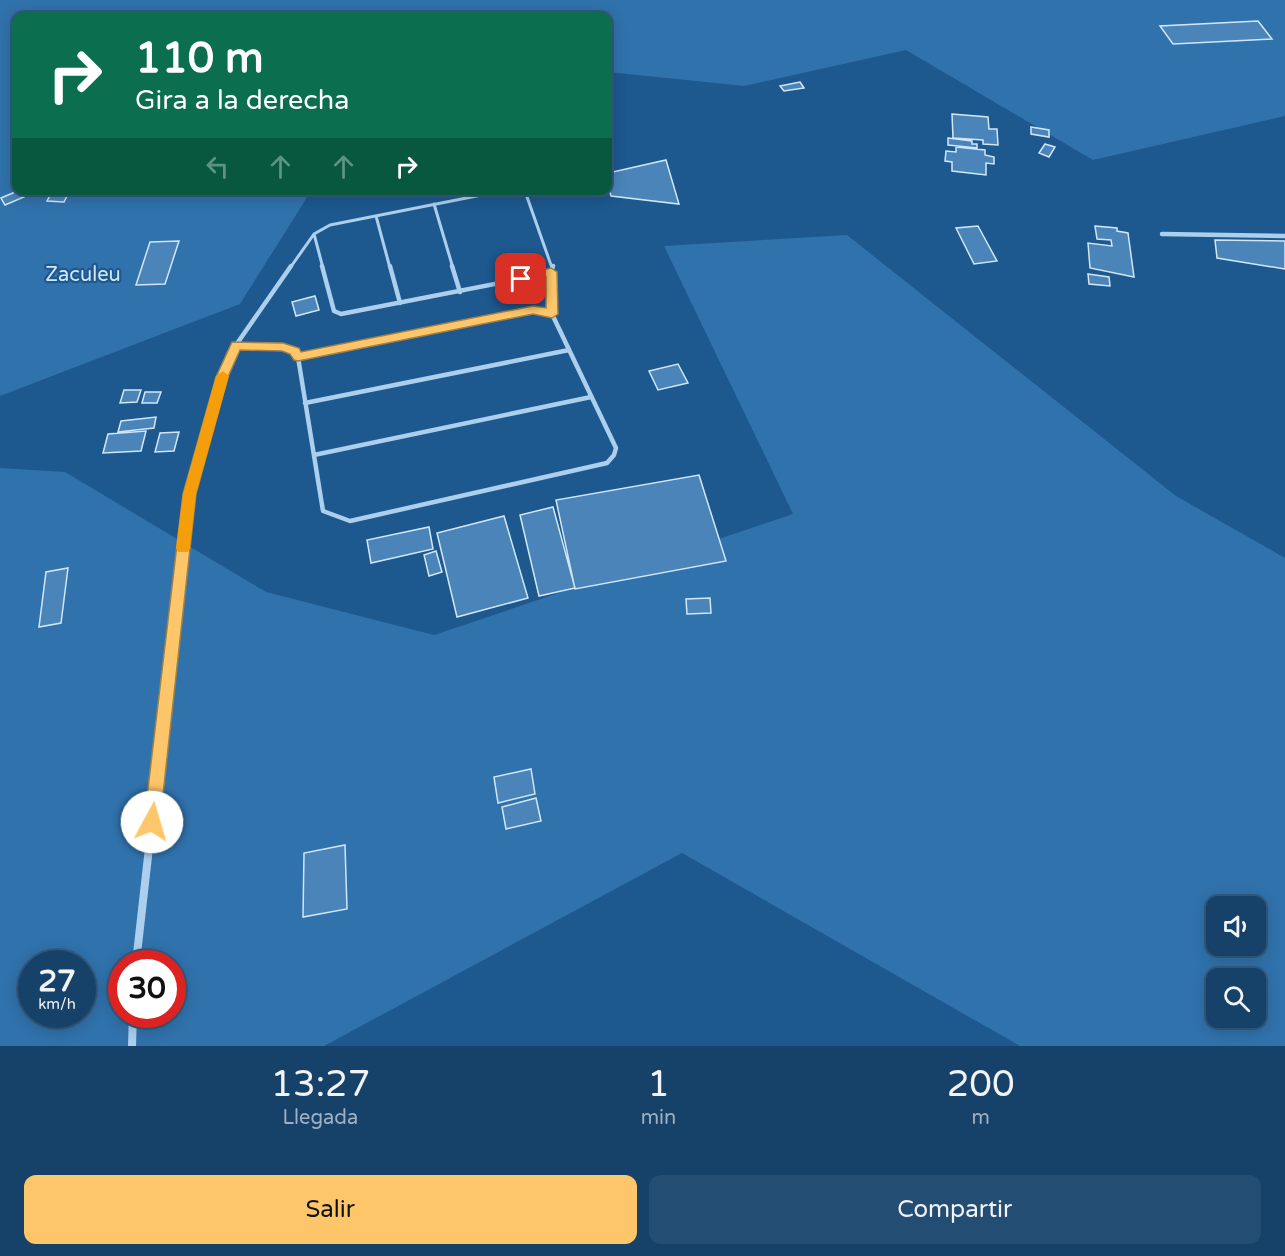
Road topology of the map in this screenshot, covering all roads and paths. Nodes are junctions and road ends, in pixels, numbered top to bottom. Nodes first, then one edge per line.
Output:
1 (481, 195) edge
2 (526, 195) edge
3 (434, 204) junction
4 (376, 216) junction
5 (314, 234) junction
6 (1162, 234) dead end
7 (1285, 236) edge
8 (551, 272) junction
9 (460, 292) junction
10 (400, 303) junction
11 (552, 314) junction
12 (236, 345) junction
13 (569, 350) junction
14 (298, 357) junction
15 (591, 397) junction
16 (305, 403) junction
17 (314, 455) junction
18 (137, 950) edge
19 (133, 1028) edge
20 (132, 1046) edge

1 - 3 lane
2 - 8 lane
3 - 4 lane
3 - 9 lane
4 - 5 lane
4 - 10 lane
5 - 10 lane
5 - 12 lane
6 - 7 street
8 - 9 lane
8 - 11 lane
9 - 10 lane
11 - 13 lane
11 - 14 lane
12 - 14 lane
12 - 18 street
13 - 15 lane
13 - 16 lane
14 - 16 lane
15 - 17 lane
15 - 17 lane
16 - 17 lane
19 - 20 street

